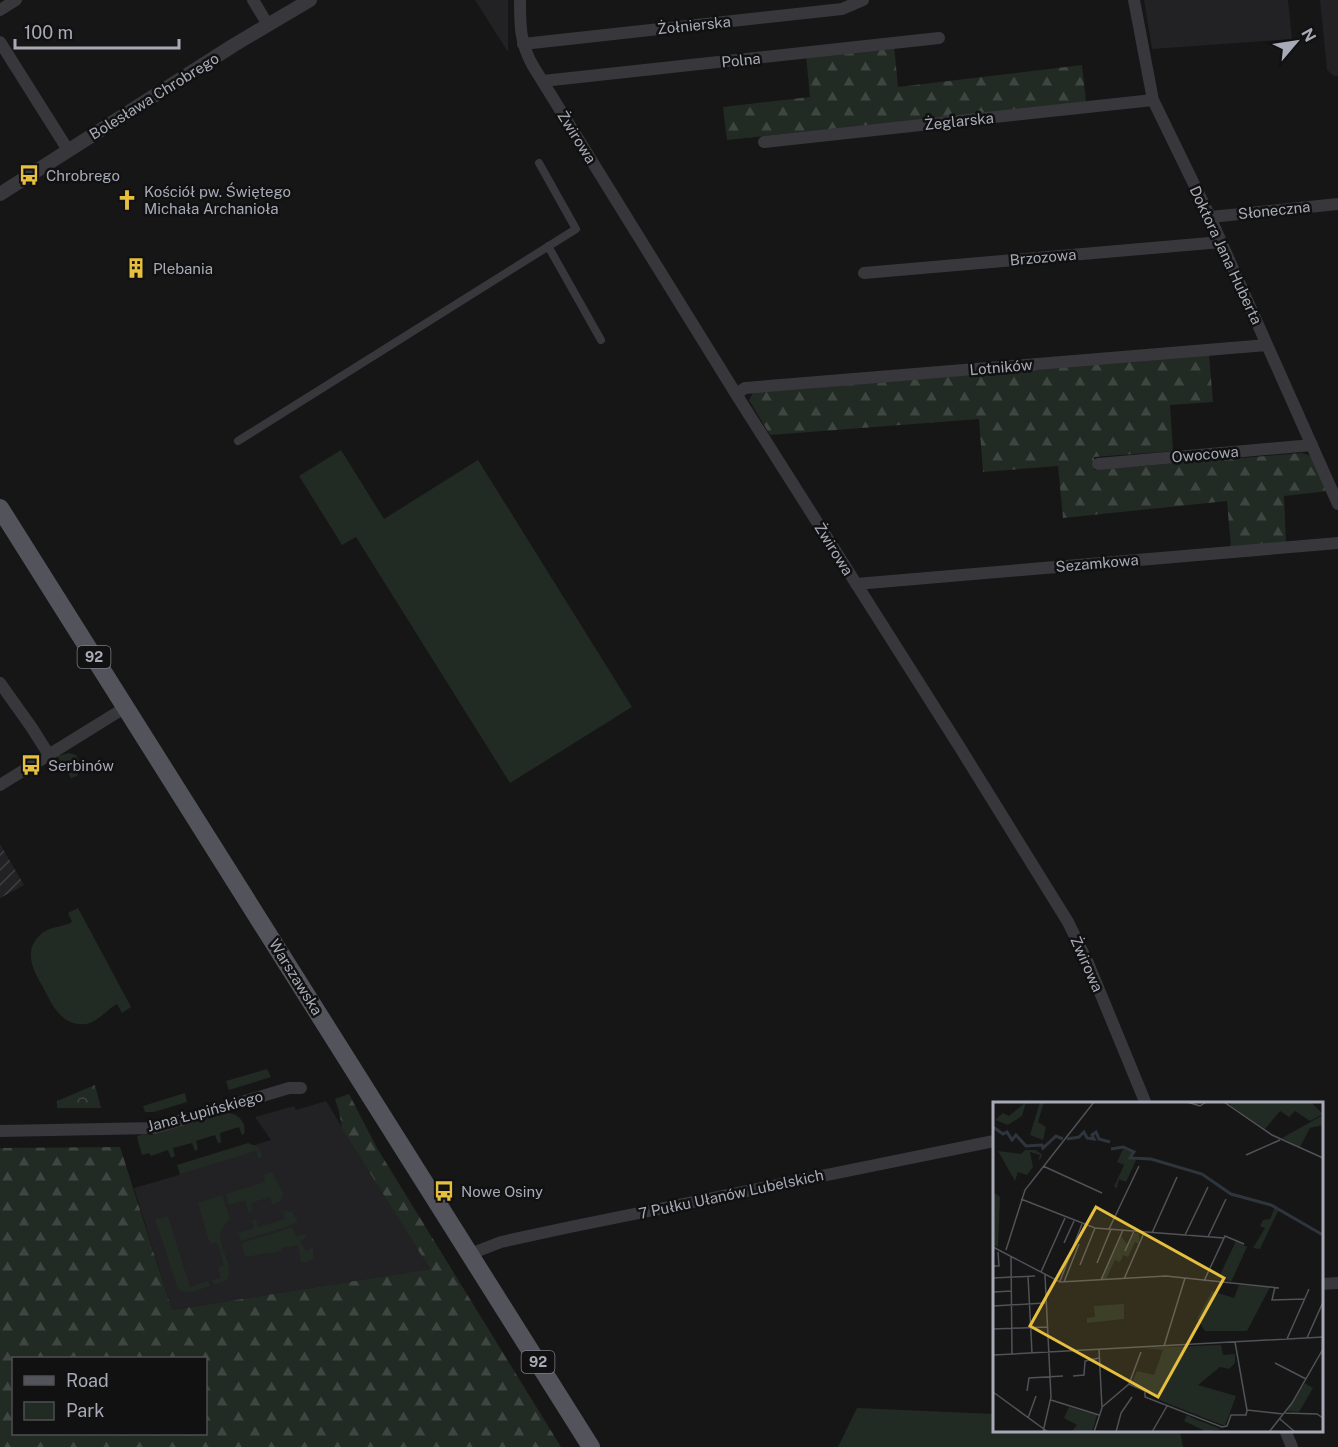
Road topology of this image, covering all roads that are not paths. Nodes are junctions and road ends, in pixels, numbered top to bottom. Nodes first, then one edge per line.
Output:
1 (16, 0) edge
2 (253, 0) edge
3 (310, 0) edge
4 (520, 0) edge
5 (863, 0) edge
6 (1134, 0) edge
7 (0, 10) edge
8 (268, 25) junction
9 (939, 38) dead end
10 (0, 42) edge
11 (523, 44) junction
12 (543, 81) junction
13 (1153, 100) junction
14 (764, 142) dead end
15 (68, 150) junction
16 (539, 163) dead end
17 (0, 194) edge
18 (1338, 204) edge
19 (1210, 217) junction
20 (1221, 242) junction
21 (548, 246) junction
22 (864, 273) dead end
23 (601, 340) dead end
24 (1267, 345) junction
25 (736, 394) junction
26 (238, 441) dead end
27 (1312, 445) junction
28 (1098, 464) dead end
29 (1338, 504) edge
30 (0, 508) edge
31 (1338, 543) edge
32 (856, 584) junction
33 (0, 683) edge
34 (126, 707) junction
35 (49, 754) junction
36 (0, 785) edge
37 (302, 1088) dead end
38 (1145, 1102) edge
39 (0, 1131) edge
40 (993, 1141) edge
41 (470, 1254) junction
42 (1338, 1283) edge
43 (1323, 1284) edge
44 (1285, 1432) edge
45 (591, 1447) edge
46 (1292, 1447) edge

1 - 7 street
2 - 8 street
3 - 8 street, Bolesława Chrobrego
4 - 11 street, Żwirowa
5 - 11 street, Żołnierska
6 - 13 street, Doktora Jana Huberta
8 - 15 street, Bolesława Chrobrego
9 - 12 street, Polna
10 - 15 street
11 - 12 street, Żwirowa
12 - 25 street, Żwirowa
13 - 14 street, Żeglarska
13 - 19 street, Doktora Jana Huberta
15 - 17 street, Bolesława Chrobrego
16 - 21 street
18 - 19 street, Słoneczna
19 - 20 street, Doktora Jana Huberta
20 - 22 street, Brzozowa
20 - 24 street, Doktora Jana Huberta
21 - 23 street
21 - 26 street
24 - 25 street, Lotników
24 - 27 street, Doktora Jana Huberta
25 - 32 street, Żwirowa
27 - 28 street, Owocowa
27 - 29 street, Doktora Jana Huberta
30 - 34 main road, Warszawska / 92
31 - 32 street, Sezamkowa
32 - 38 street, Żwirowa
33 - 35 street
34 - 35 street
34 - 41 main road, Warszawska / 92
35 - 36 street
37 - 39 street, Jana Łupińskiego
40 - 41 street, 7 Pułku Ułanów Lubelskich
41 - 45 main road, Warszawska / 92
42 - 43 street
44 - 46 street

